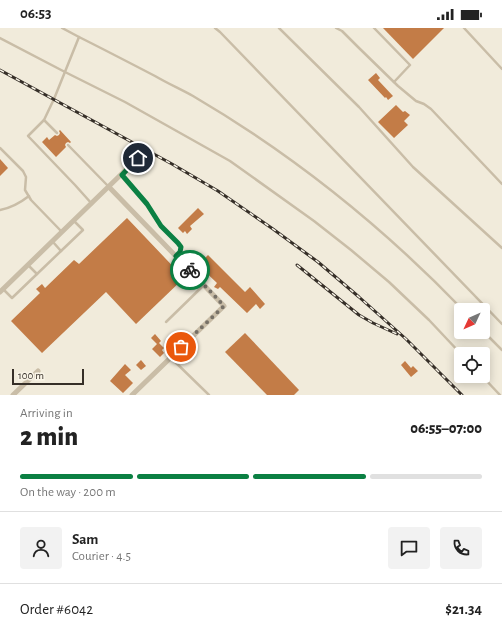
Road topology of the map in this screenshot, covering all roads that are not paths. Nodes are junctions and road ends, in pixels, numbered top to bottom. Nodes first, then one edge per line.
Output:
1 (62, 28) edge
2 (215, 28) edge
3 (279, 28) edge
4 (336, 28) edge
5 (374, 28) edge
6 (464, 28) edge
7 (80, 37) junction
8 (0, 38) edge
9 (502, 69) edge
10 (65, 72) junction
11 (394, 82) junction
12 (44, 120) junction
13 (56, 133) dead end
14 (68, 145) dead end
15 (0, 148) edge
16 (138, 158) dead end
17 (122, 175) junction
18 (502, 184) edge
19 (109, 187) junction
20 (29, 196) junction
21 (92, 204) junction
22 (0, 210) edge
23 (74, 221) junction
24 (62, 232) junction
25 (52, 242) junction
26 (502, 248) edge
27 (61, 251) junction
28 (176, 256) junction
29 (28, 265) junction
30 (37, 274) junction
31 (204, 285) junction
32 (2, 290) edge
33 (456, 303) edge
34 (166, 322) dead end
35 (502, 324) edge
36 (490, 338) edge
37 (455, 347) edge
38 (502, 350) edge
39 (170, 358) junction
40 (38, 371) dead end
41 (489, 383) edge
42 (13, 395) edge
43 (132, 395) edge
44 (209, 395) edge
45 (500, 395) edge

1 - 7 lane
2 - 35 lane
3 - 26 lane
4 - 11 lane
5 - 11 lane
6 - 9 lane
7 - 10 lane
7 - 33 lane
8 - 10 lane
10 - 12 lane
10 - 37 lane
11 - 18 lane
12 - 13 lane
12 - 21 lane
14 - 19 lane
15 - 20 lane
16 - 17 street
17 - 19 street
17 - 28 lane
19 - 21 street
19 - 28 street
20 - 22 lane
20 - 24 lane
21 - 23 street
23 - 24 street
23 - 27 lane
24 - 25 street
25 - 27 lane
25 - 29 street
27 - 30 lane
28 - 31 street
29 - 30 lane
29 - 32 street
30 - 32 lane
31 - 34 lane
31 - 39 street
36 - 38 lane
39 - 43 street
39 - 44 lane
40 - 42 street
41 - 45 lane

